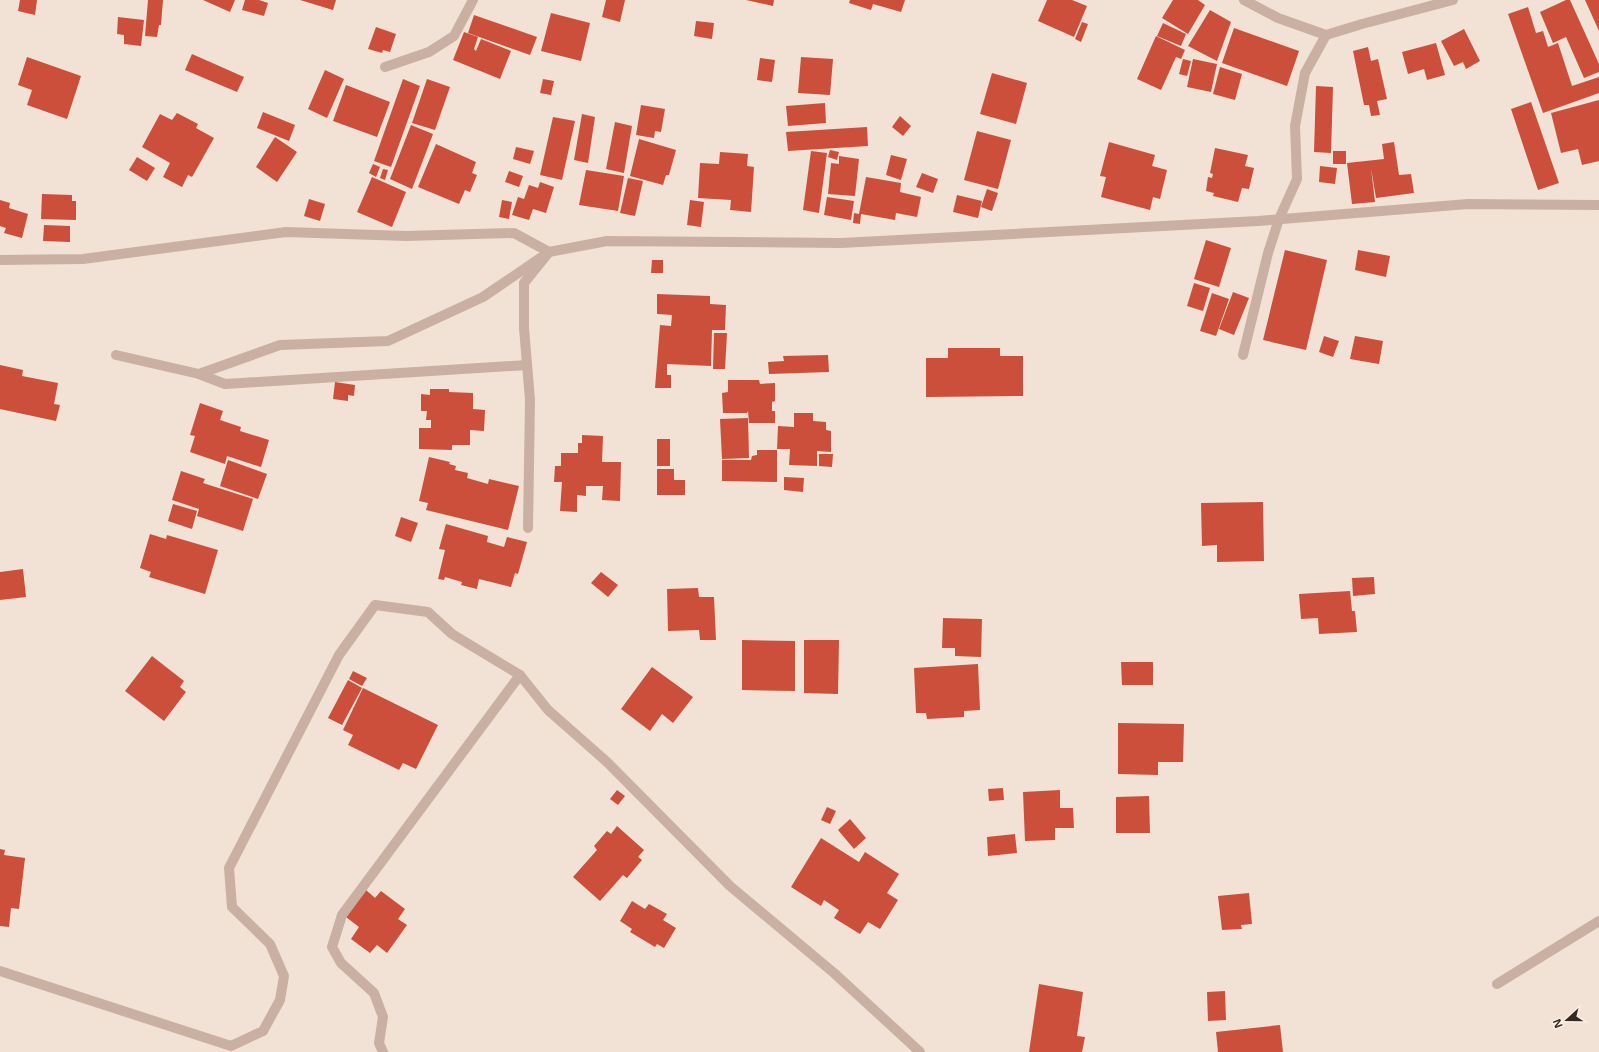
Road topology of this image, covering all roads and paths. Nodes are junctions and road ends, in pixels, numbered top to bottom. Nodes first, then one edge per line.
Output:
1 (473, 0) edge
2 (1244, 0) edge
3 (1453, 0) edge
4 (1326, 36) junction
5 (385, 67) dead end
6 (1599, 205) edge
7 (1279, 219) junction
8 (549, 252) junction
9 (0, 260) edge
10 (116, 355) dead end
11 (1243, 355) dead end
12 (527, 365) junction
13 (199, 374) junction
14 (528, 528) dead end
15 (520, 675) junction
16 (1599, 922) edge
17 (0, 971) edge
18 (1497, 984) dead end
19 (383, 1052) edge
20 (920, 1052) edge

1 - 5 street
2 - 4 street
3 - 4 street
4 - 7 street
6 - 7 street
7 - 8 street
7 - 11 street
8 - 9 street
8 - 12 street
8 - 13 street
10 - 13 street
12 - 13 street
12 - 14 street
15 - 17 street
15 - 19 street
15 - 20 street
16 - 18 street

